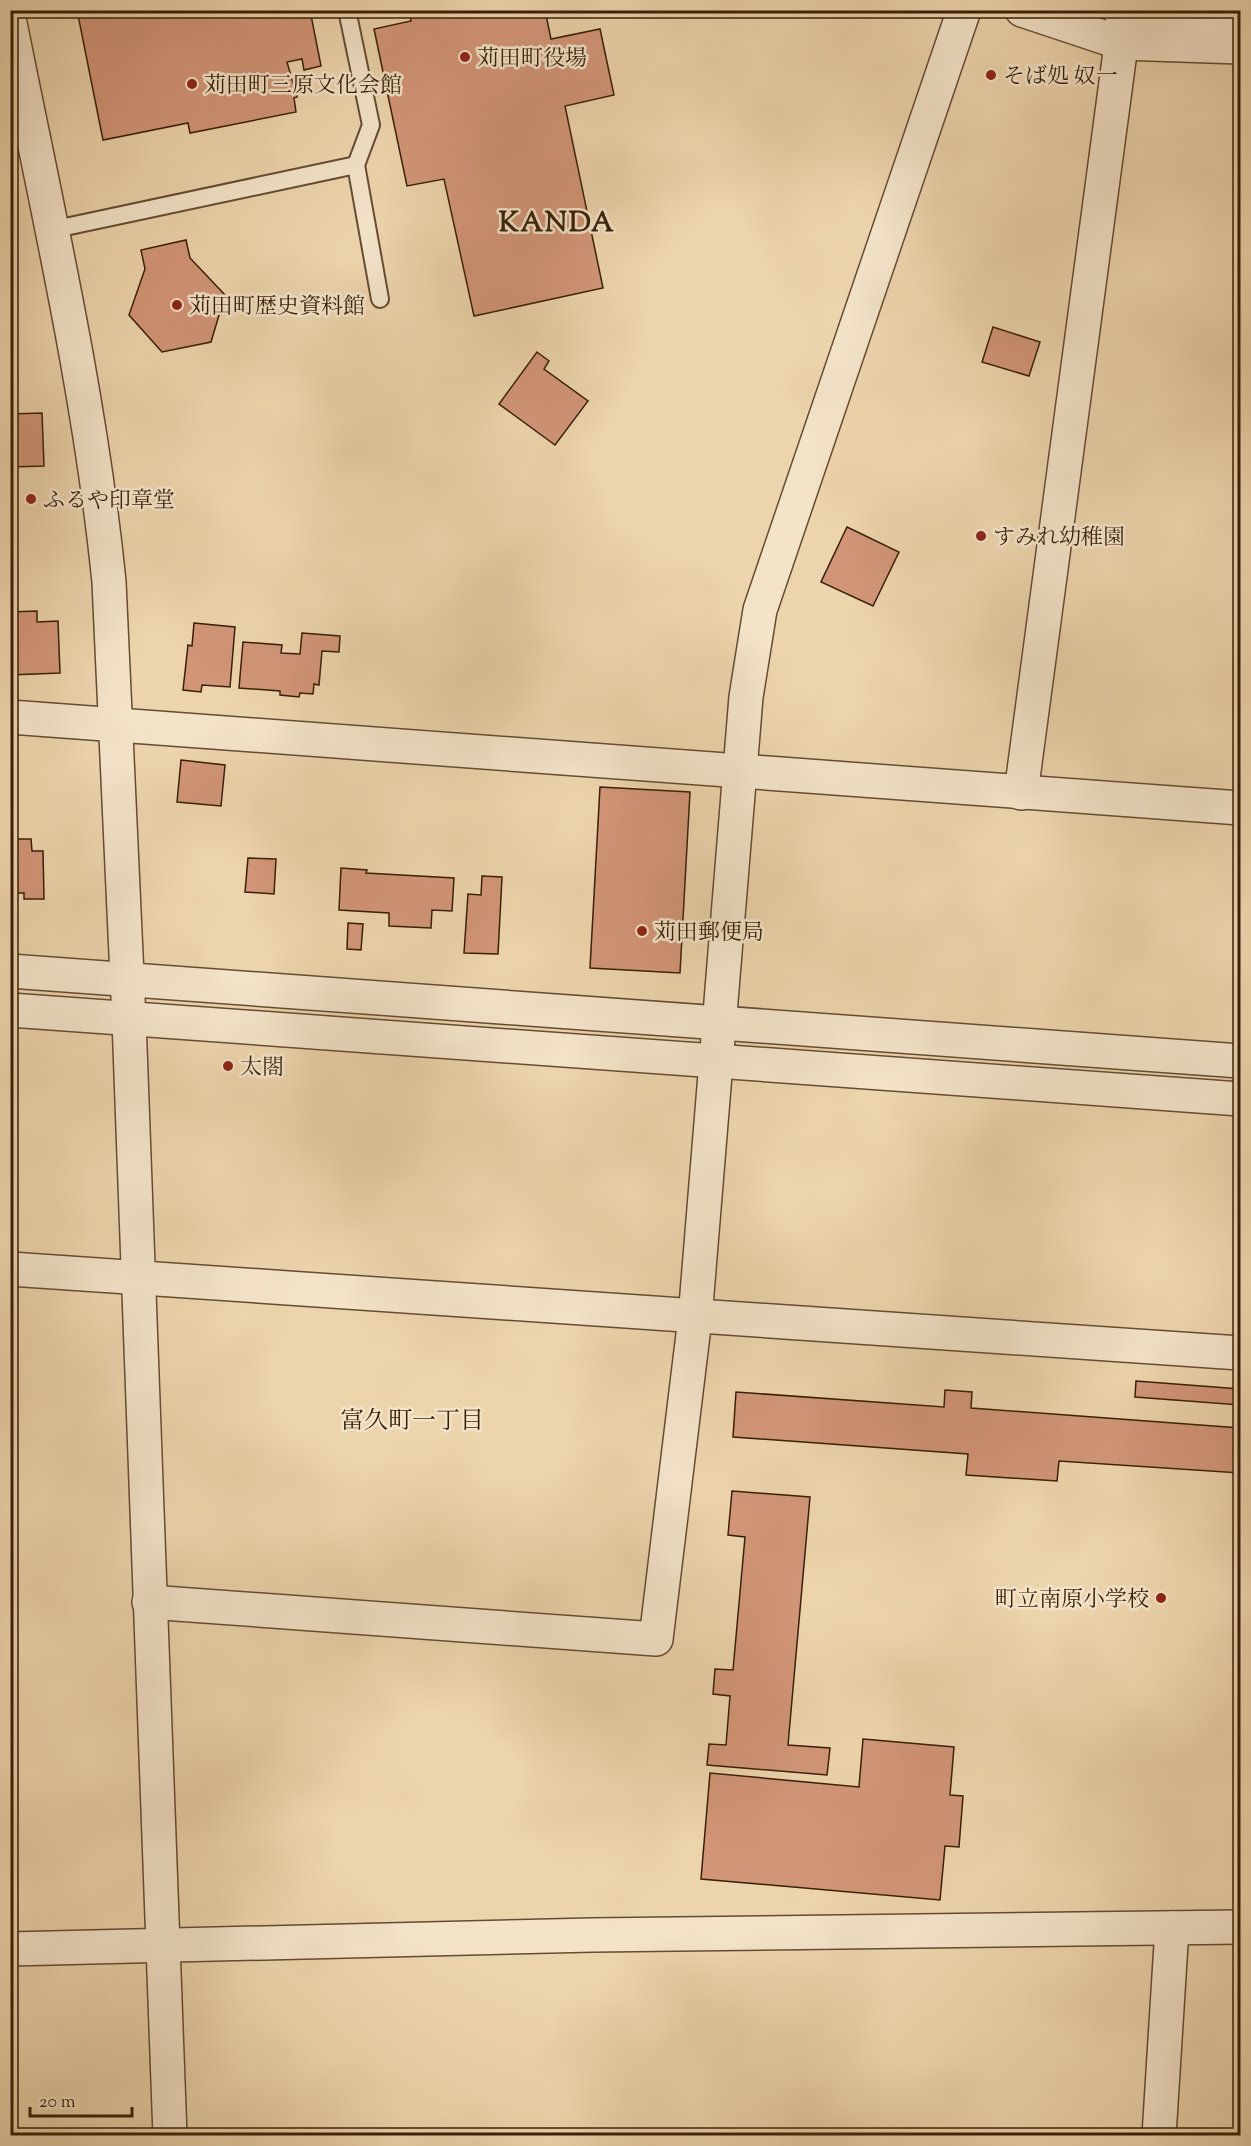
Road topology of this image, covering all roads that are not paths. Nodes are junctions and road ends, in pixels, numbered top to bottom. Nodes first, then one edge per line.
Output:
1 (348, 10) edge
2 (964, 10) edge
3 (1022, 10) edge
4 (1240, 16) edge
5 (1122, 22) edge
6 (10, 23) edge
7 (1240, 47) edge
8 (356, 165) junction
9 (51, 230) junction
10 (380, 299) dead end
11 (10, 717) edge
12 (116, 725) junction
13 (740, 772) junction
14 (1021, 793) junction
15 (1240, 808) edge
16 (10, 971) edge
17 (127, 978) junction
18 (10, 1010) edge
19 (129, 1020) junction
20 (719, 1025) junction
21 (716, 1060) junction
22 (1240, 1061) edge
23 (1240, 1099) edge
24 (10, 1269) edge
25 (139, 1278) junction
26 (695, 1318) junction
27 (1240, 1353) edge
28 (149, 1602) junction
29 (1240, 1927) edge
30 (1172, 1928) junction
31 (165, 1946) junction
32 (10, 1949) edge
33 (170, 2136) edge
34 (1159, 2136) edge

1 - 8 lane
2 - 13 street
3 - 5 street
4 - 5 street
5 - 7 street
5 - 14 street
6 - 9 street
8 - 9 lane
8 - 10 lane
9 - 12 street
11 - 12 street
12 - 13 street
12 - 17 street
13 - 14 street
13 - 20 street
14 - 15 street
16 - 17 street
17 - 19 street
17 - 20 street
18 - 19 street
19 - 21 street
19 - 25 street
20 - 21 street
20 - 22 street
21 - 23 street
21 - 26 street
24 - 25 street
25 - 26 street
25 - 28 street
26 - 27 street
26 - 28 street
28 - 31 street
29 - 30 street
30 - 31 street
30 - 34 street
31 - 32 street
31 - 33 street

